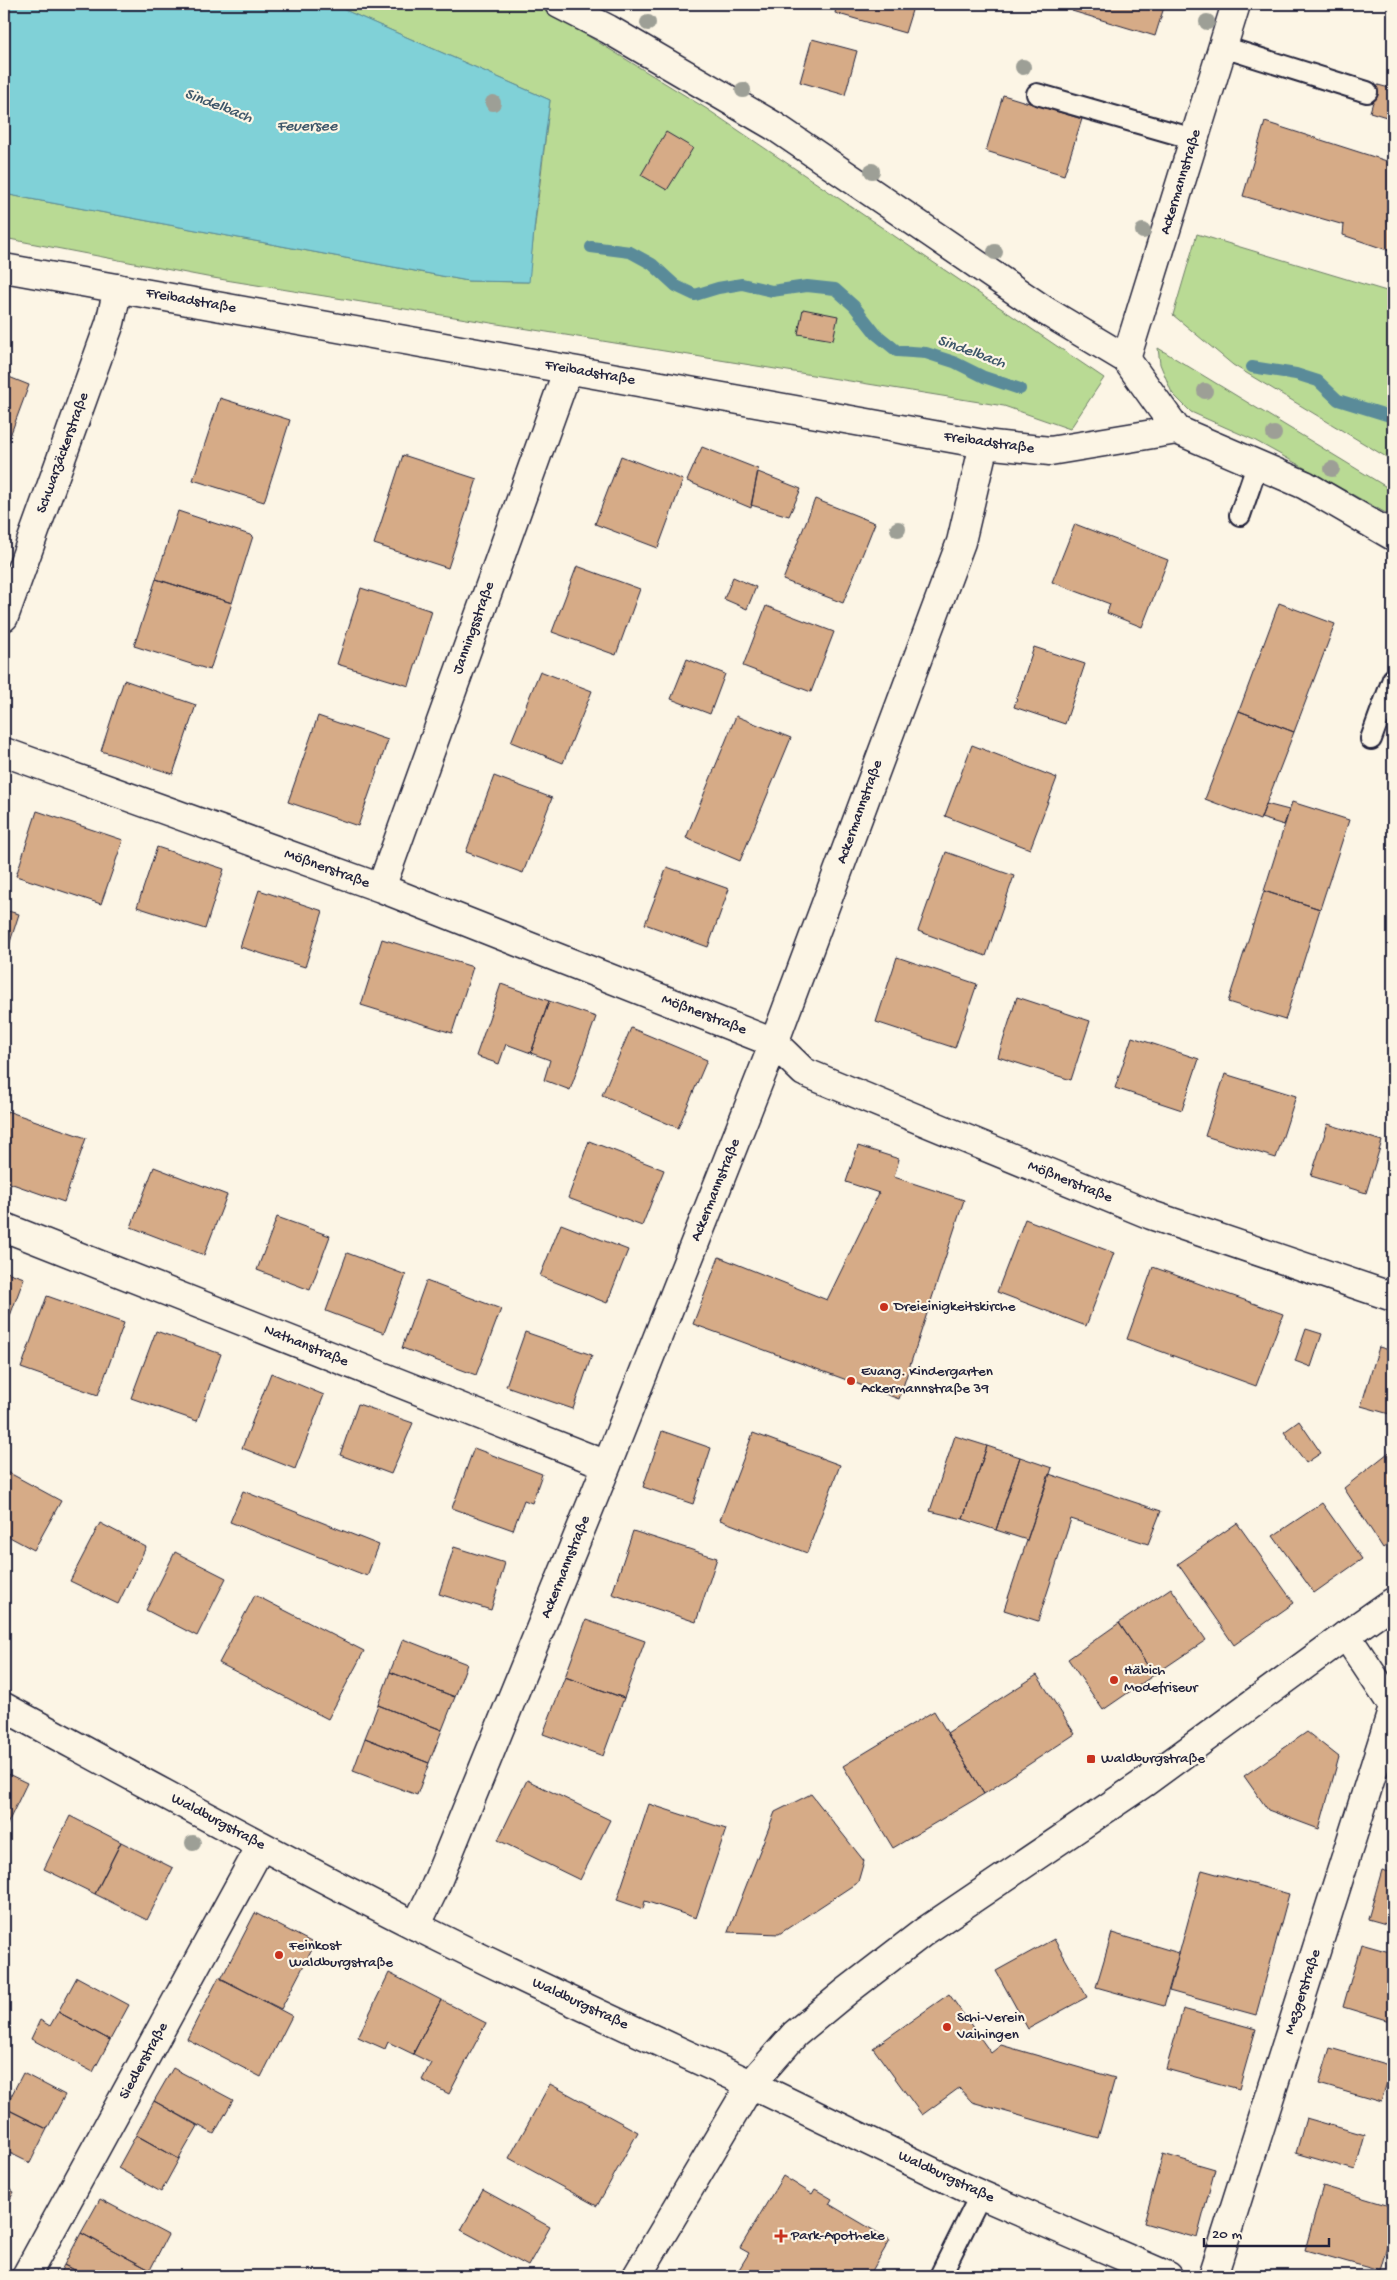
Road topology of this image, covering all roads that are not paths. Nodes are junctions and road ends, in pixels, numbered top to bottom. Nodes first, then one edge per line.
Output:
1 (559, 4) edge
2 (1236, 4) edge
3 (1223, 47) junction
4 (1367, 92) dead end
5 (1037, 94) dead end
6 (1194, 140) junction
7 (4, 268) edge
8 (118, 288) junction
9 (1126, 359) junction
10 (568, 369) junction
11 (1177, 430) junction
12 (984, 444) junction
13 (1258, 463) junction
14 (1240, 515) dead end
15 (1393, 536) edge
16 (4, 617) edge
17 (1393, 679) edge
18 (1371, 739) dead end
19 (4, 752) edge
20 (381, 888) junction
21 (774, 1043) junction
22 (4, 1227) edge
23 (1393, 1297) edge
24 (607, 1465) junction
25 (1393, 1602) edge
26 (1346, 1635) junction
27 (4, 1707) edge
28 (1393, 1707) edge
29 (261, 1846) junction
30 (416, 1926) junction
31 (751, 2084) junction
32 (981, 2194) junction
33 (26, 2276) edge
34 (637, 2276) edge
35 (940, 2276) edge
36 (1168, 2276) edge
37 (1213, 2276) edge

1 - 9 street
2 - 3 street, Ackermannstraße
3 - 4 lane
3 - 6 street, Ackermannstraße
5 - 6 lane
6 - 9 street, Ackermannstraße
7 - 8 street, Freibadstraße
8 - 10 street, Freibadstraße
8 - 16 street, Schwarzäckerstraße
9 - 11 street
10 - 12 street, Freibadstraße
10 - 20 street, Janningsstraße
11 - 12 street, Freibadstraße
11 - 13 street
12 - 21 street, Ackermannstraße
13 - 14 lane
13 - 15 street
17 - 18 lane
19 - 20 street, Mößnerstraße
20 - 21 street, Mößnerstraße
21 - 23 street, Mößnerstraße
21 - 24 street, Ackermannstraße
22 - 24 street, Nathanstraße
24 - 30 street, Ackermannstraße
25 - 26 street
26 - 28 street, Mezgerstraße
26 - 31 street
27 - 29 street, Waldburgstraße
28 - 37 street, Mezgerstraße
29 - 30 street, Waldburgstraße
29 - 33 street, Siedlerstraße
30 - 31 street, Waldburgstraße
31 - 32 street, Waldburgstraße
31 - 34 street
32 - 35 lane
32 - 36 street, Waldburgstraße

